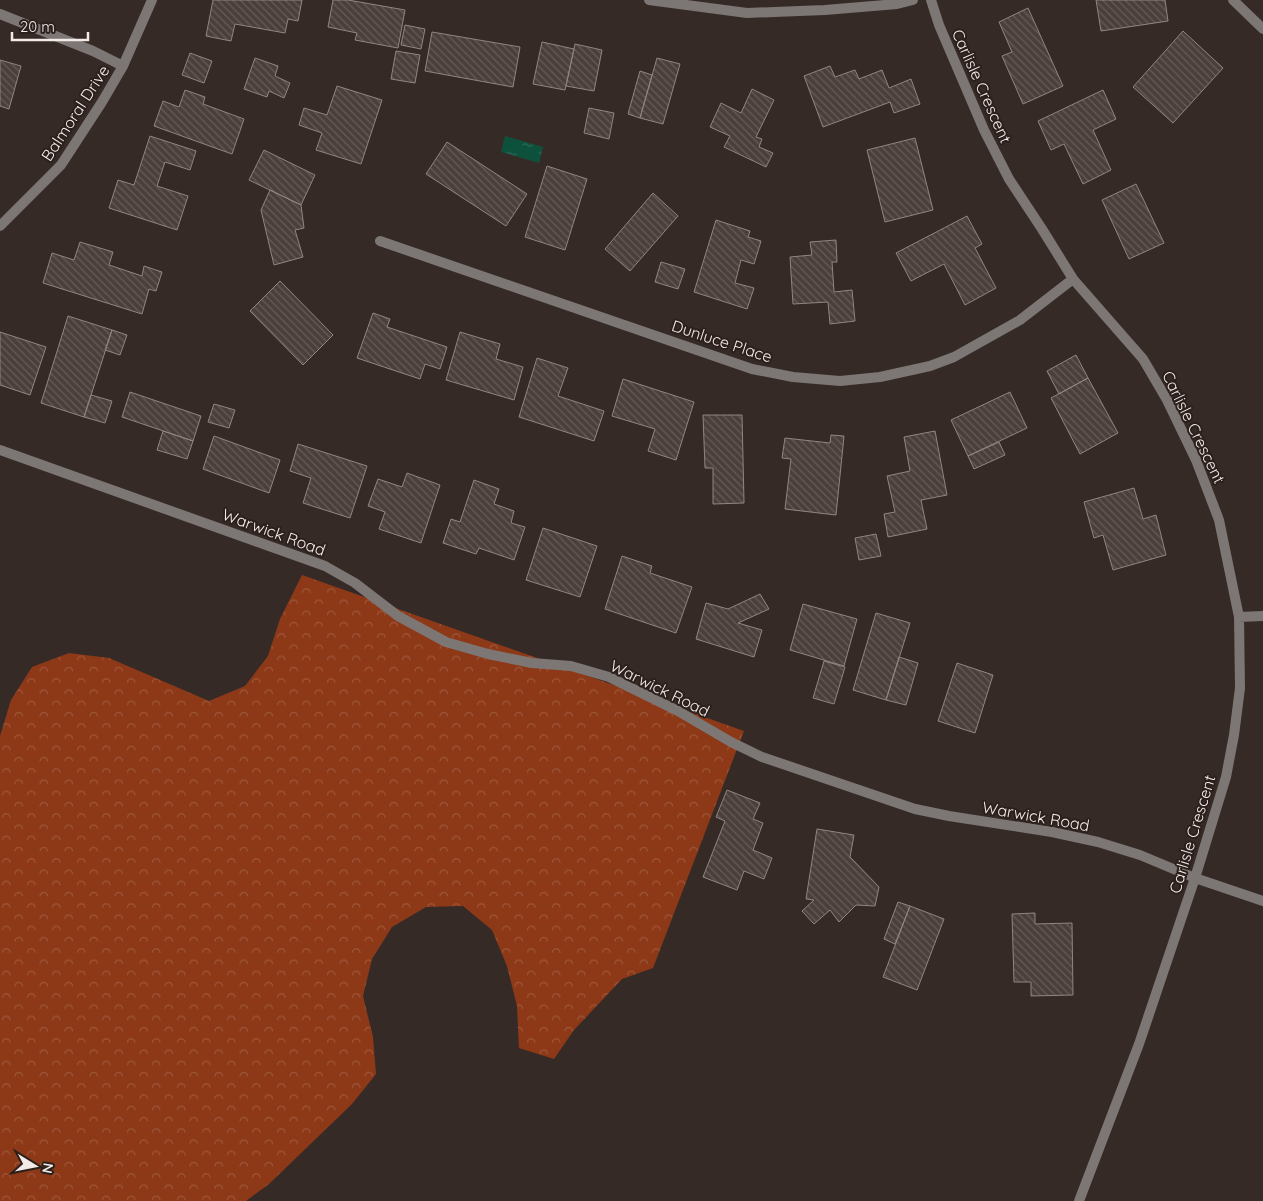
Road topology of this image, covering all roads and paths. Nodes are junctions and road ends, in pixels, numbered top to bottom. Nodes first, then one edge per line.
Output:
1 (152, 0) edge
2 (648, 0) edge
3 (913, 0) edge
4 (931, 0) edge
5 (1233, 0) edge
6 (0, 14) edge
7 (1263, 30) edge
8 (123, 66) junction
9 (0, 226) edge
10 (380, 241) dead end
11 (1073, 279) junction
12 (0, 450) edge
13 (1263, 616) edge
14 (1239, 618) junction
15 (1195, 878) junction
16 (1263, 902) edge
17 (1079, 1201) edge

1 - 8 street, Balmoral Drive
2 - 3 street
4 - 11 street, Carlisle Crescent
5 - 7 street
6 - 8 street
8 - 9 street, Balmoral Drive
10 - 11 street, Dunluce Place
11 - 14 street, Carlisle Crescent
12 - 15 street, Warwick Road
13 - 14 street
14 - 15 street, Carlisle Crescent
15 - 16 street, Warwick Road
15 - 17 street, Carlisle Crescent

